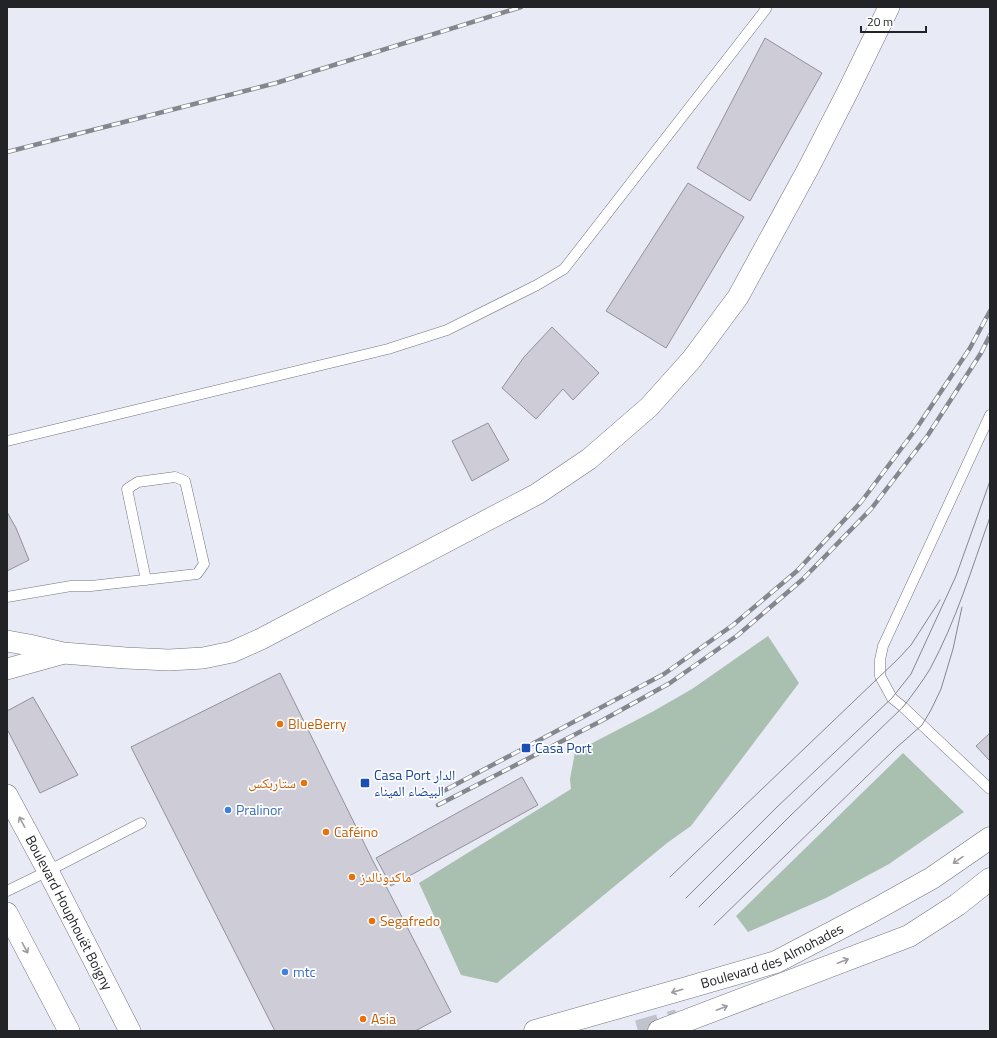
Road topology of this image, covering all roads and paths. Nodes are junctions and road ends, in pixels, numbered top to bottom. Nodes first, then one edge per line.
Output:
1 (889, 7) edge
2 (766, 9) dead end
3 (990, 415) edge
4 (7, 441) edge
5 (146, 580) junction
6 (7, 597) edge
7 (7, 641) edge
8 (63, 653) junction
9 (7, 669) edge
10 (990, 789) edge
11 (7, 794) edge
12 (141, 823) dead end
13 (990, 838) edge
14 (48, 871) junction
15 (990, 879) edge
16 (7, 891) edge
17 (7, 913) edge
18 (69, 1031) edge
19 (130, 1031) edge
20 (534, 1031) edge
21 (659, 1031) tunnel mouth

1 - 8 street
2 - 4 lane
3 - 10 lane
5 - 5 lane
5 - 6 lane
7 - 8 street
8 - 9 street
14 -> 11 street, Boulevard Houphouët Boigny
12 - 14 lane
13 -> 20 main road, Boulevard des Almohades
14 - 16 lane
14 - 19 street, Boulevard Houphouët Boigny
21 -> 15 main road
17 -> 18 street

